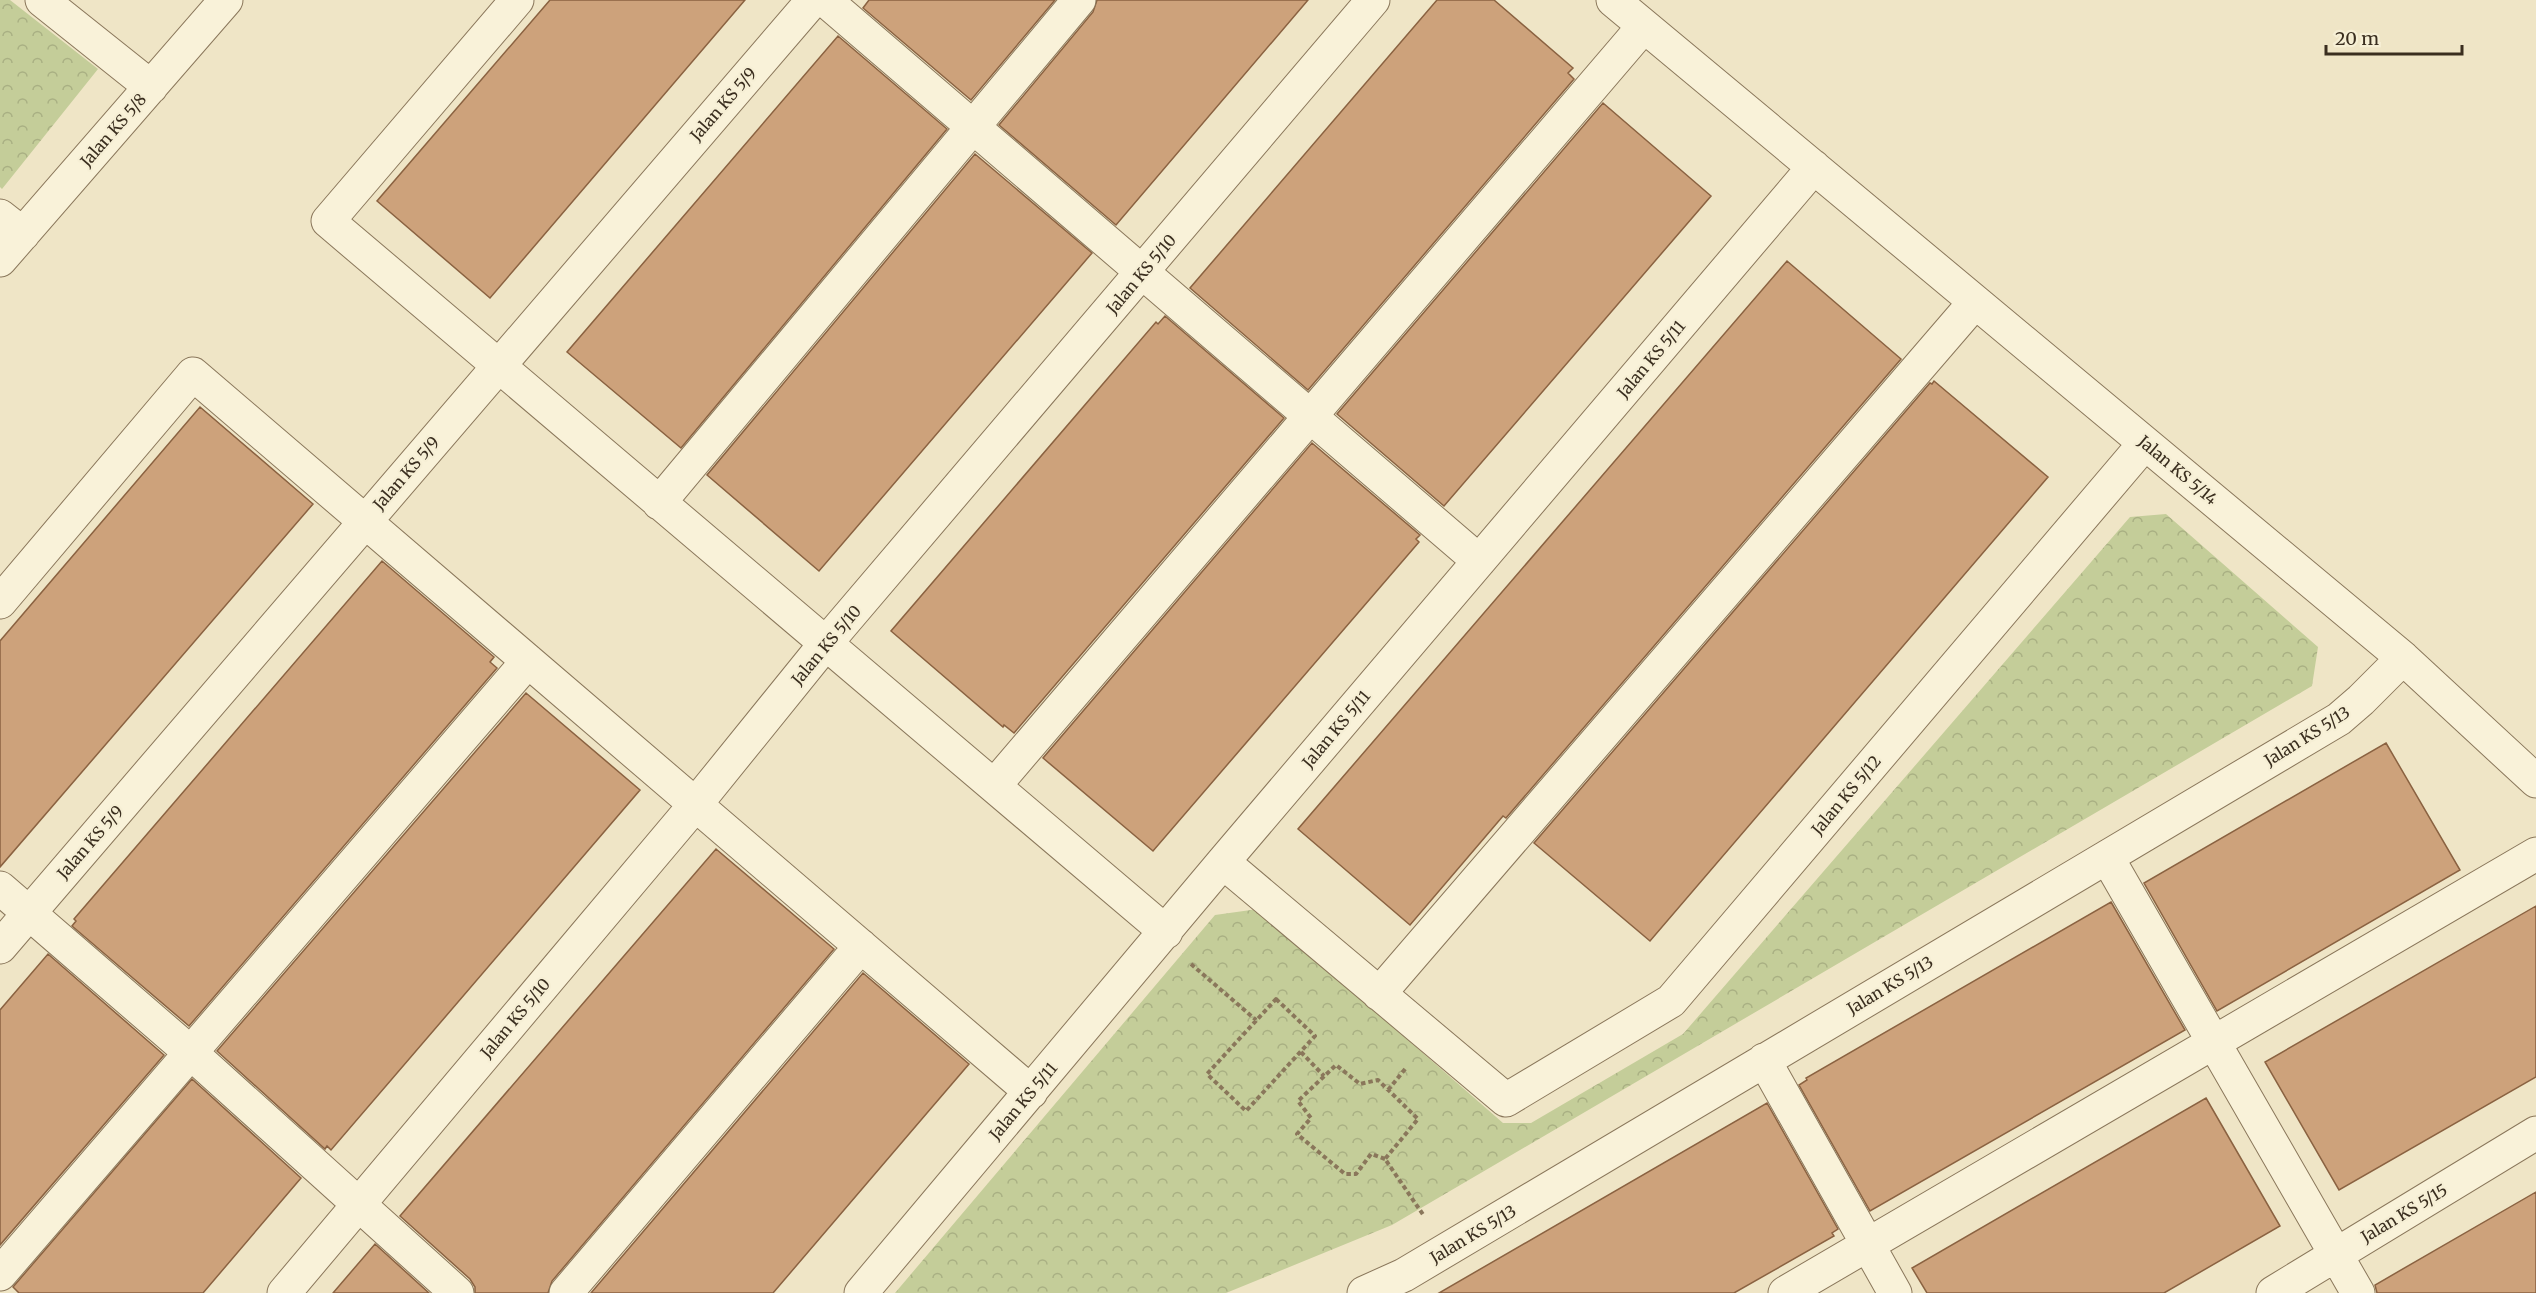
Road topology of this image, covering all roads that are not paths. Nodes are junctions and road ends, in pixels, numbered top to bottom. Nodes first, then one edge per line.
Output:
1 (42, 0) edge
2 (226, 0) edge
3 (517, 0) edge
4 (813, 0) edge
5 (825, 0) edge
6 (1079, 0) edge
7 (1373, 0) edge
8 (1613, 0) edge
9 (1644, 26) junction
10 (151, 87) junction
11 (973, 126) junction
12 (1814, 167) junction
13 (11, 225) edge
14 (0, 260) edge
15 (1143, 272) junction
16 (1975, 302) junction
17 (498, 365) junction
18 (1310, 417) junction
19 (2145, 443) junction
20 (659, 502) junction
21 (365, 521) junction
22 (1479, 561) junction
23 (0, 602) edge
24 (826, 643) junction
25 (2403, 658) junction
26 (528, 661) junction
27 (2536, 781) edge
28 (994, 786) junction
29 (695, 805) junction
30 (2536, 854) edge
31 (2107, 857) junction
32 (1223, 861) junction
33 (0, 888) edge
34 (29, 913) junction
35 (1163, 935) junction
36 (861, 946) junction
37 (0, 947) edge
38 (1379, 994) junction
39 (2214, 1043) junction
40 (191, 1053) junction
41 (1764, 1060) junction
42 (1031, 1092) junction
43 (2536, 1133) edge
44 (358, 1205) junction
45 (1868, 1245) junction
46 (2335, 1254) junction
47 (0, 1274) edge
48 (1408, 1284) edge
49 (284, 1293) edge
50 (457, 1293) edge
51 (566, 1293) edge
52 (861, 1293) edge
53 (1364, 1293) edge
54 (1785, 1293) edge
55 (1895, 1293) edge
56 (2273, 1293) edge
57 (2358, 1293) edge

1 - 10 street
2 - 10 street, Jalan KS 5/8
3 - 17 street
4 - 17 street, Jalan KS 5/9
5 - 11 street
6 - 11 street
7 - 15 street, Jalan KS 5/10
8 - 9 street, Jalan KS 5/14
9 - 12 street, Jalan KS 5/14
9 - 18 street
10 - 13 street, Jalan KS 5/8
11 - 15 street
11 - 20 street
12 - 16 street, Jalan KS 5/14
12 - 22 street, Jalan KS 5/11
13 - 14 street, Jalan KS 5/8
15 - 18 street
15 - 24 street, Jalan KS 5/10
16 - 19 street, Jalan KS 5/14
16 - 38 street
17 - 20 street
17 - 21 street, Jalan KS 5/9
18 - 22 street
18 - 28 street
19 - 25 street, Jalan KS 5/14
19 - 38 street, Jalan KS 5/12
20 - 24 street
21 - 23 street
21 - 26 street
21 - 34 street, Jalan KS 5/9
22 - 32 street, Jalan KS 5/11
24 - 28 street
24 - 29 street, Jalan KS 5/10
25 - 27 street, Jalan KS 5/14
25 - 31 street, Jalan KS 5/13
26 - 29 street
26 - 40 street
28 - 35 street
29 - 36 street
29 - 44 street, Jalan KS 5/10
30 - 39 street
31 - 39 street
31 - 41 street, Jalan KS 5/13
32 - 35 street, Jalan KS 5/11
32 - 38 street
33 - 34 street
34 - 37 street, Jalan KS 5/9
34 - 40 street
35 - 42 street, Jalan KS 5/11
36 - 42 street
36 - 51 street
39 - 45 street
39 - 46 street
40 - 44 street
40 - 47 street
41 - 45 street
41 - 48 street, Jalan KS 5/13
42 - 52 street, Jalan KS 5/11
43 - 46 street, Jalan KS 5/15
44 - 49 street, Jalan KS 5/10
44 - 50 street
45 - 54 street
45 - 55 street
46 - 56 street, Jalan KS 5/15
46 - 57 street
48 - 53 street, Jalan KS 5/13

